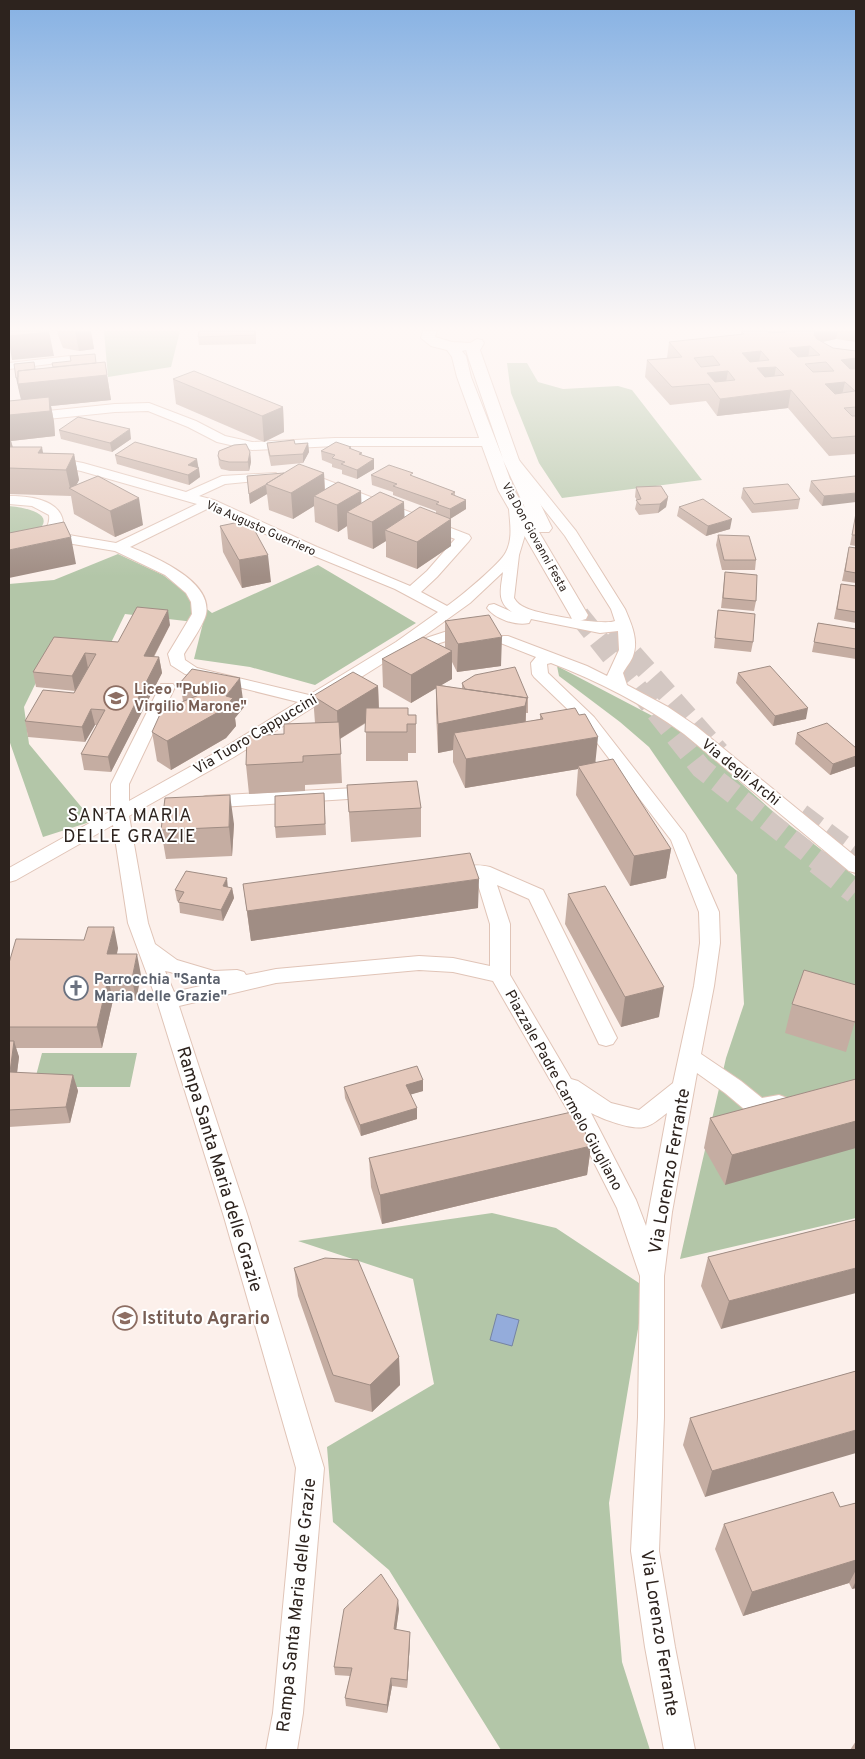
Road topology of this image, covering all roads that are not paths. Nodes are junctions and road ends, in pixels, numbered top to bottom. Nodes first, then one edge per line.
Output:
1 (71, 413) edge
2 (166, 413) edge
3 (478, 413) edge
4 (494, 413) edge
5 (9, 419) edge
6 (488, 442) junction
7 (9, 453) edge
8 (510, 460) junction
9 (187, 497) junction
10 (9, 500) edge
11 (209, 504) junction
12 (516, 509) junction
13 (46, 536) junction
14 (118, 547) junction
15 (9, 550) edge
16 (512, 555) junction
17 (411, 593) junction
18 (465, 600) junction
19 (494, 608) junction
20 (448, 612) junction
21 (624, 623) junction
22 (495, 633) junction
23 (626, 650) junction
24 (552, 658) junction
25 (376, 661) junction
26 (618, 666) junction
27 (581, 669) junction
28 (540, 674) junction
29 (167, 687) dead end
30 (620, 688) junction
31 (312, 701) junction
32 (387, 793) edge
33 (148, 798) junction
34 (194, 803) edge
35 (175, 804) edge
36 (120, 814) junction
37 (856, 866) edge
38 (483, 871) junction
39 (9, 876) edge
40 (434, 877) edge
41 (146, 948) junction
42 (500, 975) junction
43 (276, 976) junction
44 (167, 1001) junction
45 (606, 1038) dead end
46 (690, 1057) junction
47 (561, 1080) junction
48 (683, 1087) junction
49 (794, 1101) edge
50 (652, 1276) junction
51 (281, 1750) edge
52 (680, 1750) edge

1 - 5 street
2 - 6 street
3 - 6 main road, Via Don Giovanni Festa
4 - 8 main road, Via Don Giovanni Festa
6 - 12 main road, Via Don Giovanni Festa
7 - 9 street, Via Augusto Guerriero
8 - 12 main road, Via Don Giovanni Festa
8 - 21 street
9 - 11 street, Via Augusto Guerriero
9 - 17 street
10 - 13 street
11 - 14 street
11 - 17 street, Via Augusto Guerriero
12 - 16 street
13 - 14 street
13 - 15 street
14 - 31 street
16 - 18 street, Via Tuoro Cappuccini
16 - 21 street
17 - 20 street, Via Augusto Guerriero
18 - 19 street
18 - 20 street, Via Tuoro Cappuccini
19 - 22 street
19 - 23 street
20 - 25 street, Via Tuoro Cappuccini
21 - 23 street
22 - 24 street
22 - 25 street
22 - 28 street, Via Lorenzo Ferrante
23 - 26 street
24 - 27 street
24 - 28 street
25 - 31 street, Via Tuoro Cappuccini
26 - 27 street
26 - 30 street
27 - 30 street, Via degli Archi
28 - 46 street, Via Lorenzo Ferrante
29 - 36 street, Rampa Santa Maria delle Grazie
30 - 37 street, Via degli Archi
31 - 33 street, Via Tuoro Cappuccini
32 - 34 street
33 - 35 street
33 - 36 street, Via Tuoro Cappuccini
36 - 39 street, Via Tuoro Cappuccini
36 - 41 street, Rampa Santa Maria delle Grazie
38 - 40 street
38 - 42 street
38 - 45 street
41 - 43 street, Piazzale Padre Carmelo Giugliano
41 - 44 street, Rampa Santa Maria delle Grazie
42 - 43 street, Piazzale Padre Carmelo Giugliano
42 - 47 street, Piazzale Padre Carmelo Giugliano
43 - 44 street, Piazzale Padre Carmelo Giugliano
44 - 51 street, Rampa Santa Maria delle Grazie
46 - 48 street, Via Lorenzo Ferrante
46 - 49 street
47 - 48 street
47 - 50 street, Piazzale Padre Carmelo Giugliano
48 - 50 street, Via Lorenzo Ferrante
50 - 52 street, Via Lorenzo Ferrante

